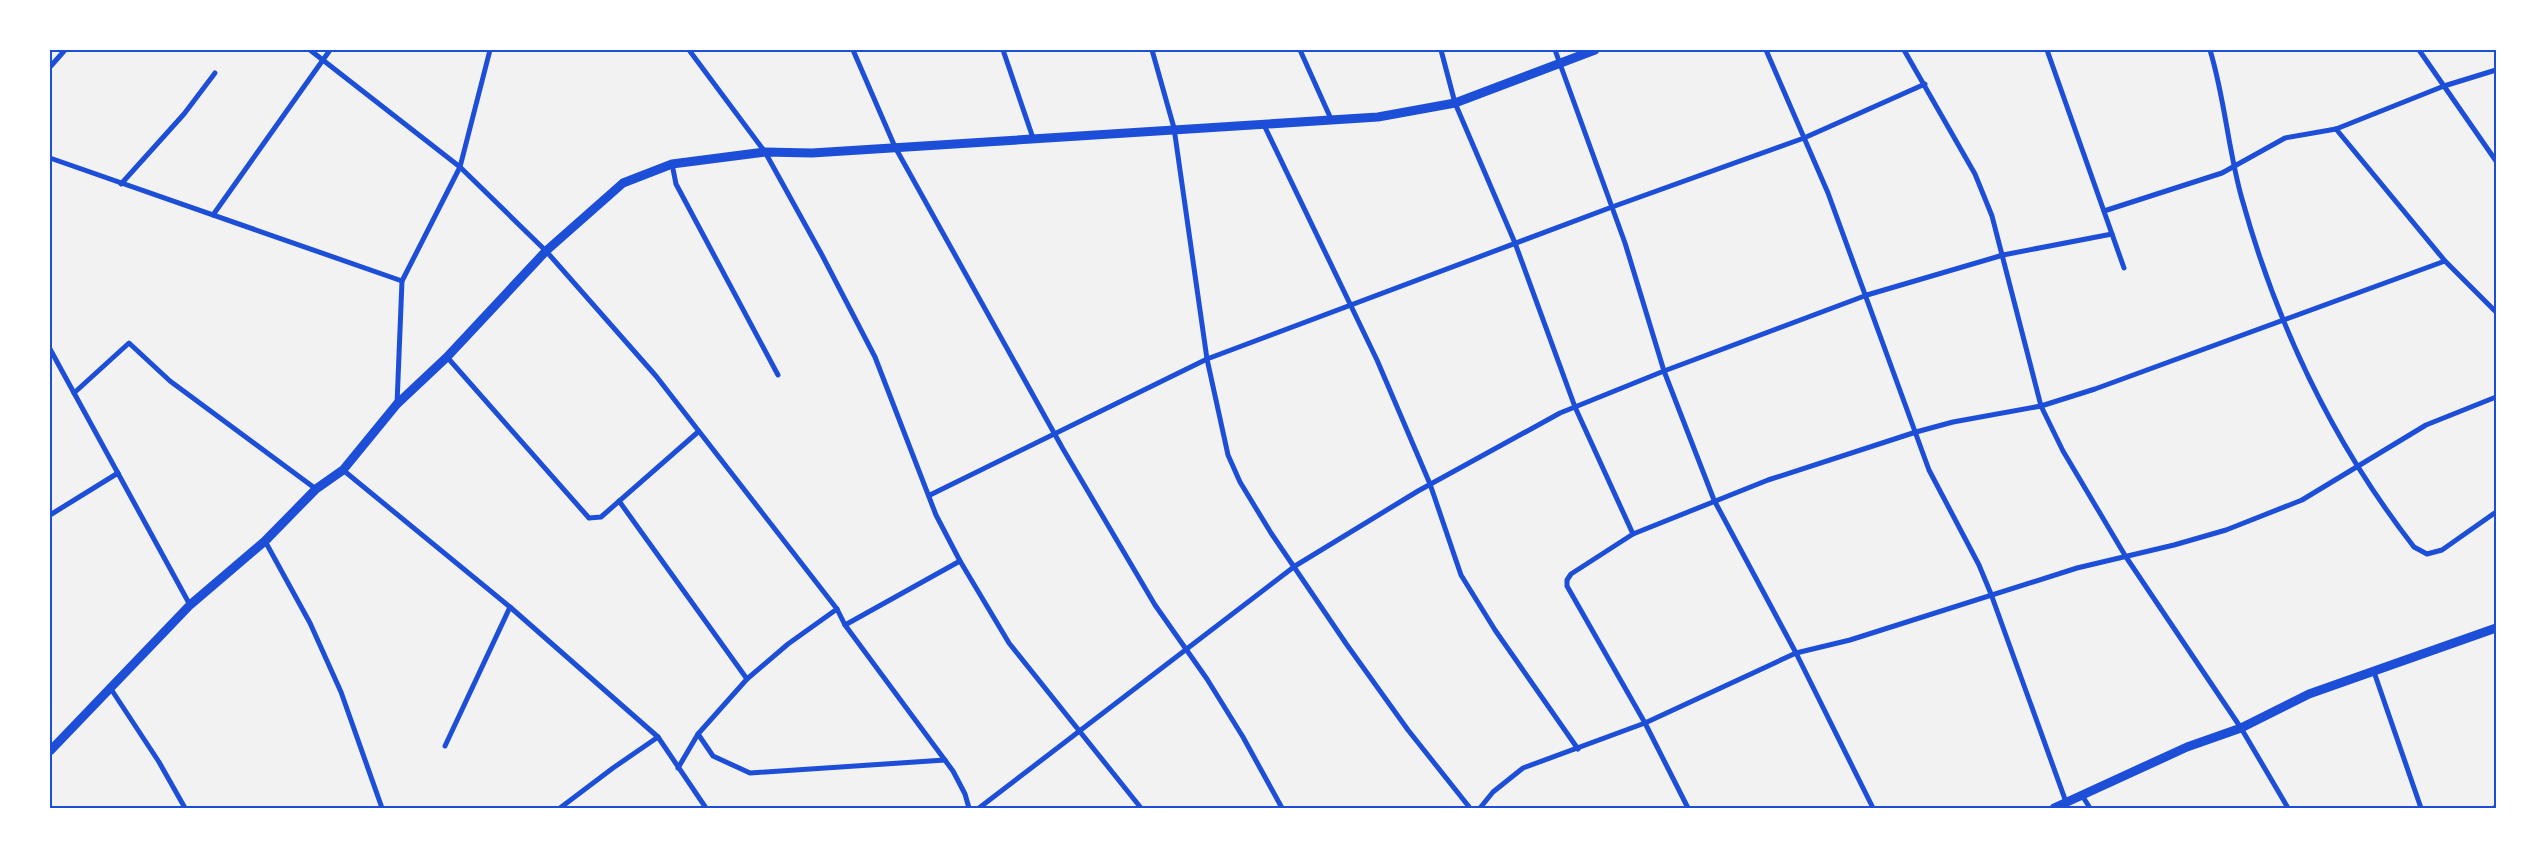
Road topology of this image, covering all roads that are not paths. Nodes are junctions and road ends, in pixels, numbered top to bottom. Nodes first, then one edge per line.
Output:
1 (65, 50) edge
2 (310, 50) edge
3 (330, 50) edge
4 (490, 50) edge
5 (689, 50) edge
6 (853, 50) edge
7 (1003, 50) edge
8 (1152, 50) edge
9 (1300, 50) edge
10 (1441, 50) edge
11 (1555, 50) edge
12 (1595, 50) edge
13 (1766, 50) edge
14 (1904, 50) edge
15 (2047, 50) edge
16 (2210, 50) edge
17 (2419, 50) edge
18 (322, 60) junction
19 (1560, 63) junction
20 (50, 67) edge
21 (2496, 70) edge
22 (215, 73) dead end
23 (1925, 84) junction
24 (2444, 86) junction
25 (1455, 103) junction
26 (1331, 119) junction
27 (1263, 123) junction
28 (1174, 128) junction
29 (2336, 129) junction
30 (1033, 138) junction
31 (1804, 138) junction
32 (895, 147) junction
33 (765, 152) junction
34 (50, 158) edge
35 (2496, 161) edge
36 (672, 164) junction
37 (2233, 165) junction
38 (460, 167) junction
39 (121, 184) junction
40 (1612, 207) junction
41 (2104, 211) junction
42 (213, 215) junction
43 (2112, 234) junction
44 (1515, 243) junction
45 (546, 251) junction
46 (2003, 255) junction
47 (2445, 261) junction
48 (2124, 268) dead end
49 (402, 281) junction
50 (1867, 295) junction
51 (1350, 305) junction
52 (2496, 312) edge
53 (2283, 322) junction
54 (50, 348) edge
55 (447, 357) junction
56 (1207, 359) junction
57 (1664, 371) junction
58 (778, 375) dead end
59 (74, 393) junction
60 (2496, 397) edge
61 (397, 404) junction
62 (1575, 406) junction
63 (2041, 406) junction
64 (698, 432) junction
65 (1916, 432) junction
66 (1056, 433) junction
67 (2356, 467) junction
68 (344, 470) junction
69 (118, 473) junction
70 (1430, 484) junction
71 (316, 490) junction
72 (930, 495) junction
73 (1714, 500) junction
74 (620, 501) junction
75 (2496, 512) edge
76 (50, 515) edge
77 (1633, 534) junction
78 (265, 541) junction
79 (2126, 557) junction
80 (960, 561) junction
81 (1295, 566) junction
82 (1991, 594) junction
83 (190, 605) junction
84 (510, 608) junction
85 (837, 610) junction
86 (845, 625) junction
87 (2496, 628) edge
88 (1186, 649) junction
89 (1796, 653) junction
90 (2374, 672) junction
91 (747, 679) junction
92 (111, 688) junction
93 (1645, 722) junction
94 (2241, 728) junction
95 (1080, 731) junction
96 (698, 734) junction
97 (658, 737) junction
98 (445, 746) dead end
99 (1578, 749) junction
100 (50, 751) edge
101 (944, 760) junction
102 (678, 768) junction
103 (2082, 797) junction
104 (2066, 802) junction
105 (185, 808) edge
106 (382, 808) edge
107 (560, 808) edge
108 (706, 808) edge
109 (969, 808) edge
110 (979, 808) edge
111 (1141, 808) edge
112 (1282, 808) edge
113 (1470, 808) edge
114 (1480, 808) edge
115 (1688, 808) edge
116 (1873, 808) edge
117 (2054, 808) edge
118 (2090, 808) edge
119 (2288, 808) edge
120 (2421, 808) edge

1 - 20 street
2 - 18 street
3 - 18 street
4 - 38 street
5 - 33 street
6 - 32 street
7 - 30 street
8 - 28 street
9 - 26 street
10 - 25 street
11 - 19 street
12 - 19 street
13 - 31 street
14 - 23 street
15 - 41 street
16 - 37 street
17 - 24 street
18 - 38 street
18 - 42 street
19 - 25 street
19 - 40 street
21 - 24 street
22 - 39 street
23 - 31 street
23 - 46 street
24 - 29 street
24 - 35 street
25 - 26 street
25 - 44 street
26 - 27 street
27 - 28 street
27 - 51 street
28 - 30 street
28 - 56 street
29 - 37 street
29 - 47 street
30 - 32 street
31 - 40 street
31 - 50 street
32 - 33 street
32 - 66 street
33 - 36 street
33 - 72 street
34 - 39 street
36 - 45 street
36 - 58 street
37 - 41 street
37 - 53 street
38 - 45 street
38 - 49 street
39 - 42 street
40 - 44 street
40 - 57 street
41 - 43 street
42 - 49 street
43 - 46 street
43 - 48 street
44 - 51 street
44 - 62 street
45 - 55 street
45 - 64 street
46 - 50 street
46 - 63 street
47 - 52 street
47 - 53 street
49 - 61 street
50 - 57 street
50 - 65 street
51 - 56 street
51 - 70 street
53 - 63 street
53 - 67 street
54 - 59 street
55 - 61 street
55 - 74 street
56 - 66 street
56 - 81 street
57 - 62 street
57 - 73 street
59 - 69 street
59 - 71 street
60 - 67 street
61 - 68 street
62 - 70 street
62 - 77 street
63 - 65 street
63 - 79 street
64 - 74 street
64 - 85 street
65 - 73 street
65 - 82 street
66 - 72 street
66 - 88 street
67 - 75 street
67 - 79 street
68 - 71 street
68 - 84 street
69 - 76 street
69 - 83 street
70 - 81 street
70 - 99 street
71 - 78 street
72 - 80 street
73 - 77 street
73 - 89 street
74 - 91 street
77 - 93 street
78 - 83 street
78 - 106 street
79 - 82 street
79 - 94 street
80 - 86 street
80 - 95 street
81 - 88 street
81 - 113 street
82 - 89 street
82 - 104 street
83 - 92 street
84 - 97 street
84 - 98 street
85 - 86 street
85 - 91 street
86 - 101 street
87 - 90 street
88 - 95 street
88 - 112 street
89 - 93 street
89 - 116 street
90 - 94 street
90 - 120 street
91 - 96 street
92 - 100 street
92 - 105 street
93 - 99 street
93 - 115 street
94 - 103 street
94 - 119 street
95 - 110 street
95 - 111 street
96 - 101 street
96 - 102 street
97 - 102 street
97 - 107 street
99 - 114 street
101 - 109 street
102 - 108 street
103 - 104 street
103 - 118 street
104 - 117 street

